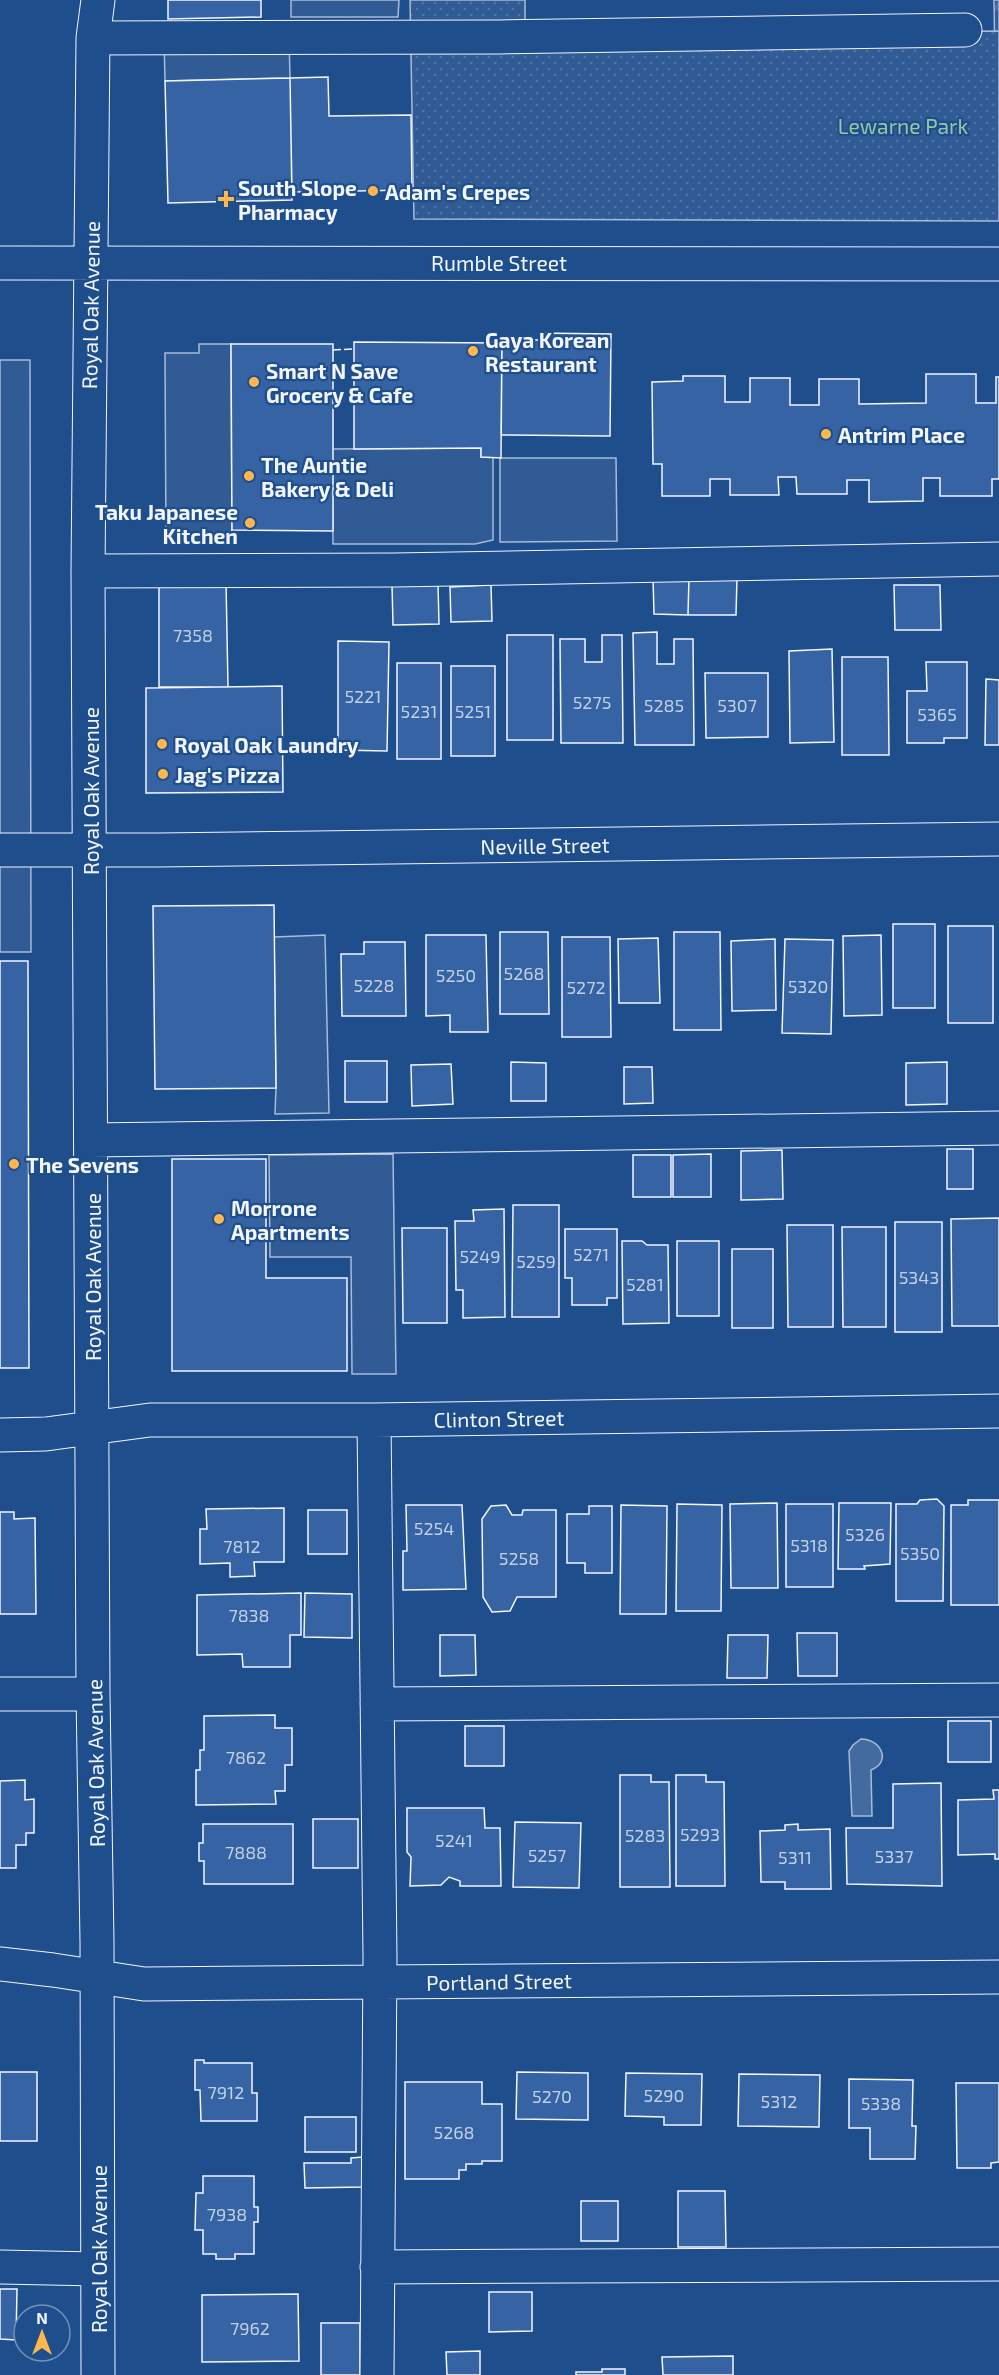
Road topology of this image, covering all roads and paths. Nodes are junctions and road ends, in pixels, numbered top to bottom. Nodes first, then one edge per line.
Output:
1 (98, 0) edge
2 (965, 30) dead end
3 (93, 38) junction
4 (0, 263) edge
5 (91, 263) junction
6 (999, 264) edge
7 (999, 559) edge
8 (88, 572) junction
9 (999, 839) edge
10 (0, 850) edge
11 (90, 850) junction
12 (999, 1128) edge
13 (91, 1140) junction
14 (999, 1411) edge
15 (374, 1420) junction
16 (93, 1428) junction
17 (0, 1435) edge
18 (0, 1694) edge
19 (93, 1694) junction
20 (999, 1700) edge
21 (377, 1704) junction
22 (0, 1964) edge
23 (98, 1976) junction
24 (999, 1977) edge
25 (379, 1982) junction
26 (999, 2264) edge
27 (0, 2267) edge
28 (377, 2267) junction
29 (98, 2269) junction
30 (98, 2375) edge
31 (377, 2375) edge

1 - 3 street, Royal Oak Avenue
2 - 3 street
3 - 5 street, Royal Oak Avenue
4 - 5 street, Rumble Street
5 - 6 street, Rumble Street
5 - 8 street, Royal Oak Avenue
7 - 8 street
8 - 11 street, Royal Oak Avenue
9 - 11 street, Neville Street
10 - 11 street, Neville Street
11 - 13 street, Royal Oak Avenue
12 - 13 street
13 - 16 street, Royal Oak Avenue
14 - 15 street, Clinton Street
15 - 16 street, Clinton Street
15 - 21 street
16 - 17 street, Clinton Street
16 - 19 street, Royal Oak Avenue
18 - 19 street
19 - 23 street, Royal Oak Avenue
20 - 21 street
21 - 25 street
22 - 23 street, Portland Street
23 - 25 street, Portland Street
23 - 29 street, Royal Oak Avenue
24 - 25 street, Portland Street
25 - 28 street
26 - 28 street
27 - 29 street
28 - 31 street
29 - 30 street, Royal Oak Avenue

